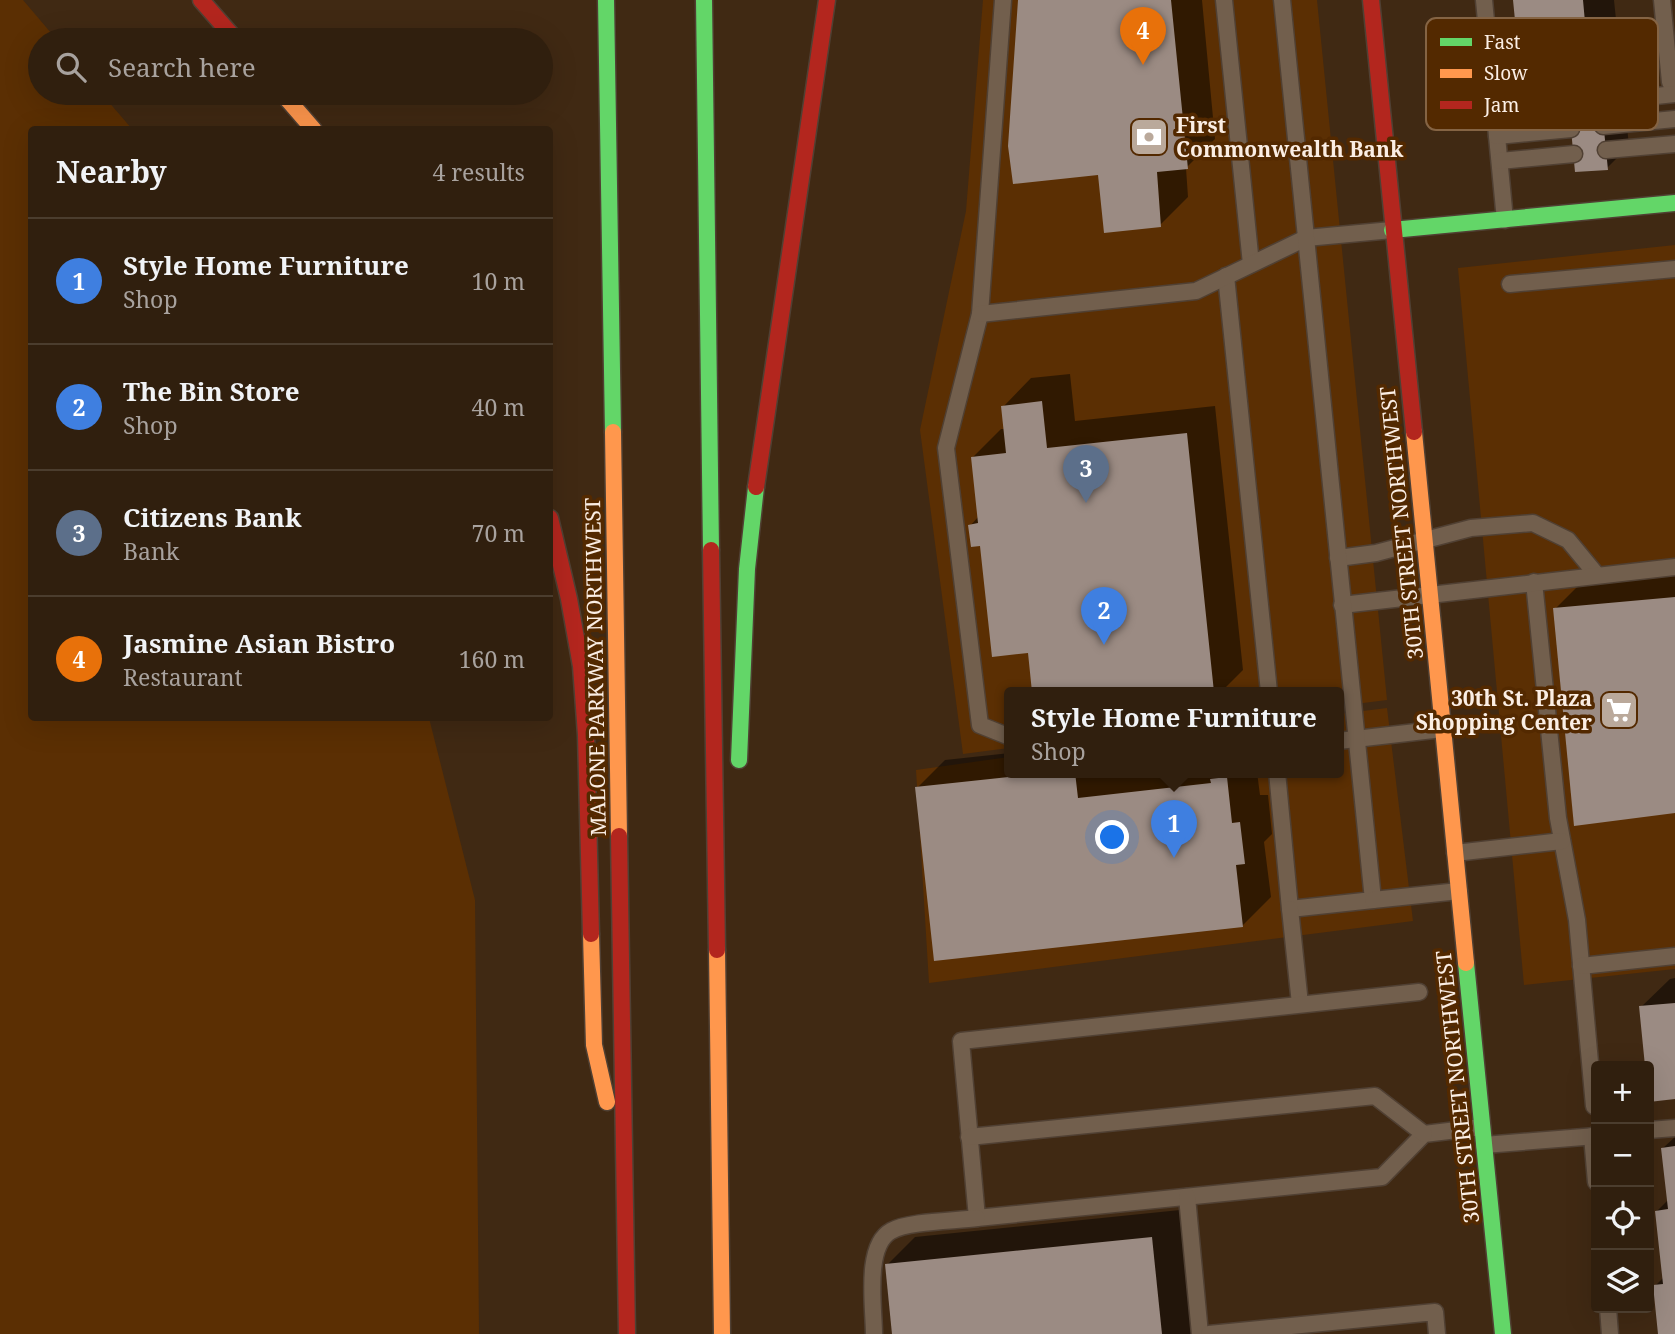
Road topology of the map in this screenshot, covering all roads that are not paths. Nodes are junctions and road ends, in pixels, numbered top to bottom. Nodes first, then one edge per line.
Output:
1 (201, 0) edge
2 (606, 0) edge
3 (704, 0) edge
4 (827, 0) edge
5 (1003, 0) edge
6 (1224, 0) edge
7 (1282, 0) edge
8 (1371, 0) edge
9 (1376, 0) edge
10 (1484, 0) edge
11 (1662, 0) edge
12 (1486, 18) edge
13 (226, 28) edge
14 (1673, 88) edge
15 (292, 105) edge
16 (311, 126) edge
17 (1496, 130) edge
18 (1560, 130) edge
19 (1497, 136) junction
20 (1675, 144) edge
21 (1606, 150) dead end
22 (1574, 154) dead end
23 (1500, 161) junction
24 (1675, 203) edge
25 (1505, 220) junction
26 (1392, 230) junction
27 (1306, 238) junction
28 (1251, 264) junction
29 (1675, 268) edge
30 (1226, 276) junction
31 (1510, 284) dead end
32 (980, 314) junction
33 (553, 531) edge
34 (1424, 541) junction
35 (1338, 558) junction
36 (1675, 567) edge
37 (1596, 575) junction
38 (1534, 582) junction
39 (1429, 596) junction
40 (1342, 605) junction
41 (1268, 687) edge
42 (1442, 729) junction
43 (1004, 735) edge
44 (1357, 739) junction
45 (1344, 740) edge
46 (739, 774) dead end
47 (1278, 778) edge
48 (1562, 841) junction
49 (1455, 853) junction
50 (1459, 891) junction
51 (1373, 900) junction
52 (1290, 909) junction
53 (1675, 956) edge
54 (1581, 966) junction
55 (734, 967) dead end
56 (1419, 992) dead end
57 (1300, 1004) junction
58 (1591, 1074) edge
59 (1482, 1127) junction
60 (1675, 1128) edge
61 (1654, 1130) edge
62 (1424, 1134) junction
63 (1591, 1136) edge
64 (970, 1137) junction
65 (1485, 1145) junction
66 (719, 1174) junction
67 (624, 1184) junction
68 (1187, 1197) junction
69 (977, 1218) junction
70 (1608, 1313) edge
71 (626, 1334) edge
72 (722, 1334) edge
73 (874, 1334) edge
74 (1200, 1334) edge
75 (1209, 1334) edge
76 (1437, 1334) edge
77 (1503, 1334) edge
78 (1610, 1334) edge

1 - 13 main road
2 - 67 main road, MALONE PARKWAY NORTHWEST
3 - 66 main road
4 - 46 main road
5 - 32 lane
6 - 28 lane
7 - 27 lane
8 - 9 lane
8 - 26 main road, 30TH STREET NORTHWEST
10 - 12 lane
11 - 14 lane
15 - 16 main road
17 - 19 lane
18 - 19 lane
19 - 23 lane
20 - 21 lane
22 - 23 lane
23 - 25 lane
24 - 25 main road
25 - 26 main road
26 - 27 lane
26 - 34 main road, 30TH STREET NORTHWEST
27 - 28 lane
27 - 35 lane
28 - 30 lane
29 - 31 lane
30 - 32 lane
30 - 41 lane
32 - 43 lane
33 - 67 main road
34 - 35 lane
34 - 37 lane
34 - 39 main road, 30TH STREET NORTHWEST
35 - 40 lane
36 - 37 lane
37 - 38 lane
38 - 39 lane
38 - 48 lane
39 - 40 lane
39 - 42 main road, 30TH STREET NORTHWEST
40 - 44 lane
42 - 44 lane
42 - 49 main road, 30TH STREET NORTHWEST
44 - 45 lane
44 - 51 lane
47 - 52 lane
48 - 49 lane
48 - 54 lane
49 - 50 main road, 30TH STREET NORTHWEST
50 - 51 lane
50 - 59 main road, 30TH STREET NORTHWEST
51 - 52 lane
52 - 57 lane
53 - 54 lane
54 - 58 lane
55 - 66 main road
56 - 57 lane
57 - 64 lane
59 - 62 lane
59 - 65 main road, 30TH STREET NORTHWEST
60 - 61 lane
62 - 64 lane
62 - 68 lane
63 - 65 lane
64 - 69 lane
65 - 77 main road, 30TH STREET NORTHWEST
66 - 72 main road
67 - 71 main road, MALONE PARKWAY NORTHWEST
68 - 69 lane
68 - 74 lane
69 - 73 lane
70 - 78 lane
75 - 76 lane

